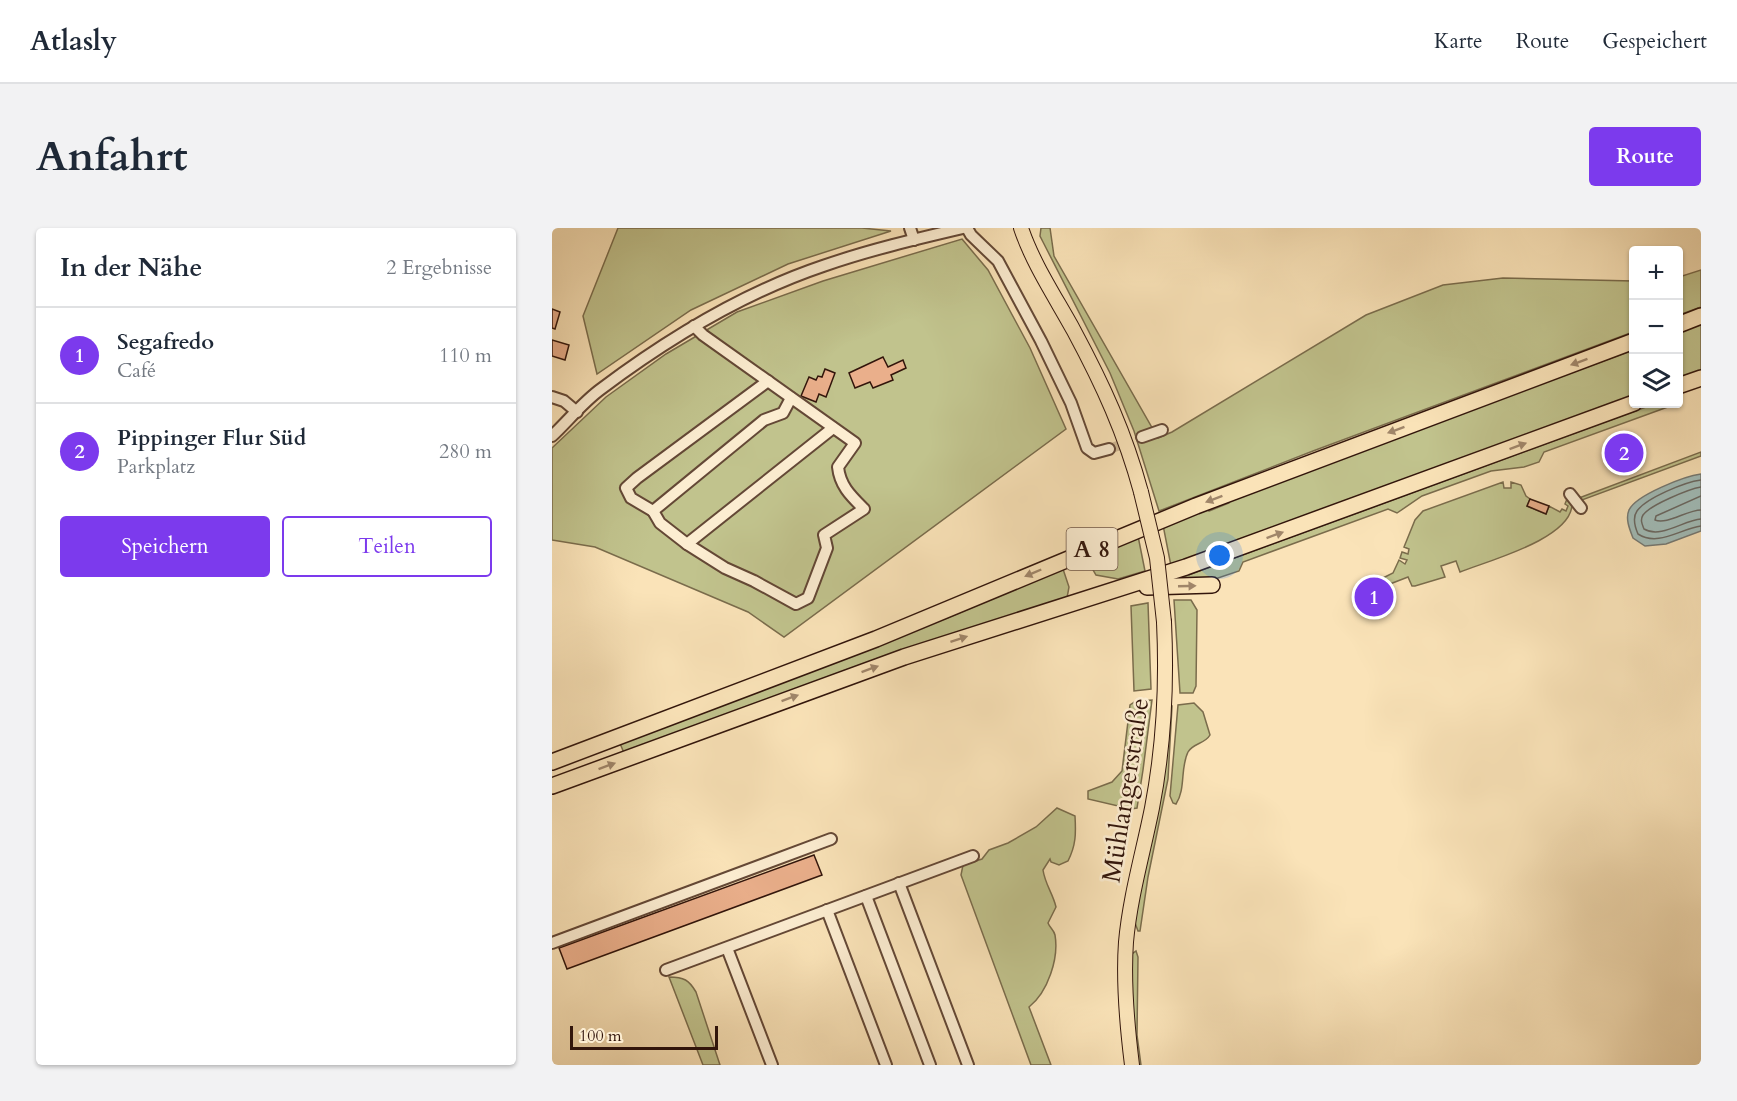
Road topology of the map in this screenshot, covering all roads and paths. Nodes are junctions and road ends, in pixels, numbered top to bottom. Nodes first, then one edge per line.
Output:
1 (910, 228) edge
2 (965, 228) edge
3 (1021, 228) edge
4 (914, 240) junction
5 (1701, 316) edge
6 (1683, 323) edge
7 (694, 326) junction
8 (1629, 344) edge
9 (1701, 378) edge
10 (768, 381) junction
11 (1683, 384) edge
12 (552, 397) edge
13 (791, 398) junction
14 (1629, 405) edge
15 (577, 412) junction
16 (833, 428) junction
17 (1162, 430) dead end
18 (552, 436) edge
19 (1142, 437) tunnel mouth
20 (1109, 449) tunnel mouth
21 (1570, 494) dead end
22 (1581, 508) dead end
23 (653, 511) junction
24 (687, 544) junction
25 (1212, 585) dead end
26 (1120, 588) junction
27 (552, 762) edge
28 (552, 786) edge
29 (831, 839) dead end
30 (973, 856) dead end
31 (899, 883) junction
32 (866, 896) junction
33 (827, 910) junction
34 (552, 943) edge
35 (727, 948) junction
36 (666, 970) dead end
37 (772, 1065) edge
38 (886, 1065) edge
39 (930, 1065) edge
40 (968, 1065) edge
41 (1132, 1065) edge

1 - 4 street
2 - 4 street
2 - 20 street
3 - 41 main road, Mühlangerstraße, bridge
4 - 7 street
5 - 6 highway
7 - 10 street
7 - 15 street
8 -> 27 highway, A 8
9 - 11 highway
10 - 13 street
10 - 23 street
12 - 15 street
13 - 16 street
13 - 23 street
26 -> 14 highway, A 8
15 - 18 street
16 - 24 street
16 - 24 street
17 - 19 street
21 - 22 street
23 - 24 street
26 -> 25 highway
28 -> 26 highway, A 8
29 - 34 street
30 - 31 street
31 - 32 street
31 - 40 street
32 - 33 street
32 - 39 street
33 - 35 street
33 - 38 street
35 - 36 street
35 - 37 street

